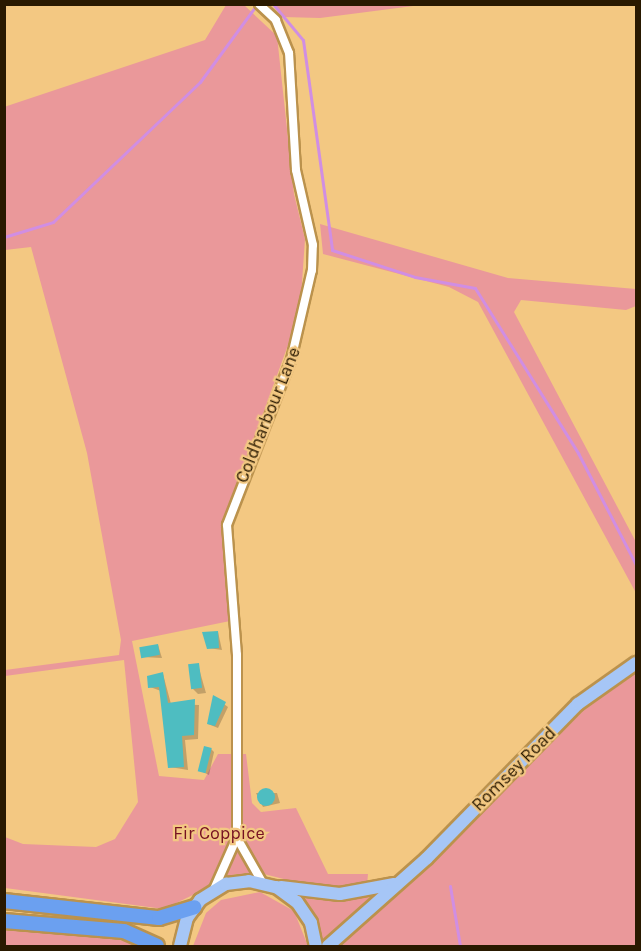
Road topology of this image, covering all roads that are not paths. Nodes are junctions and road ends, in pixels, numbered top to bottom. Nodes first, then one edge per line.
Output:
1 (260, 6) edge
2 (636, 663) edge
3 (237, 837) junction
4 (261, 882) junction
5 (397, 883) junction
6 (276, 887) junction
7 (214, 889) junction
8 (4, 901) edge
9 (194, 907) junction
10 (4, 921) edge
11 (157, 946) edge
12 (180, 946) edge
13 (316, 946) edge
14 (328, 946) edge

1 - 3 street, Coldharbour Lane
2 - 5 main road, Romsey Road
3 - 4 street, Coldharbour Lane
3 - 7 street, Coldharbour Lane
4 - 6 main road
4 - 7 main road
5 - 6 main road
5 - 14 main road, Romsey Road
6 - 13 main road
7 - 9 main road
8 - 9 highway
9 - 12 main road
10 - 11 highway

